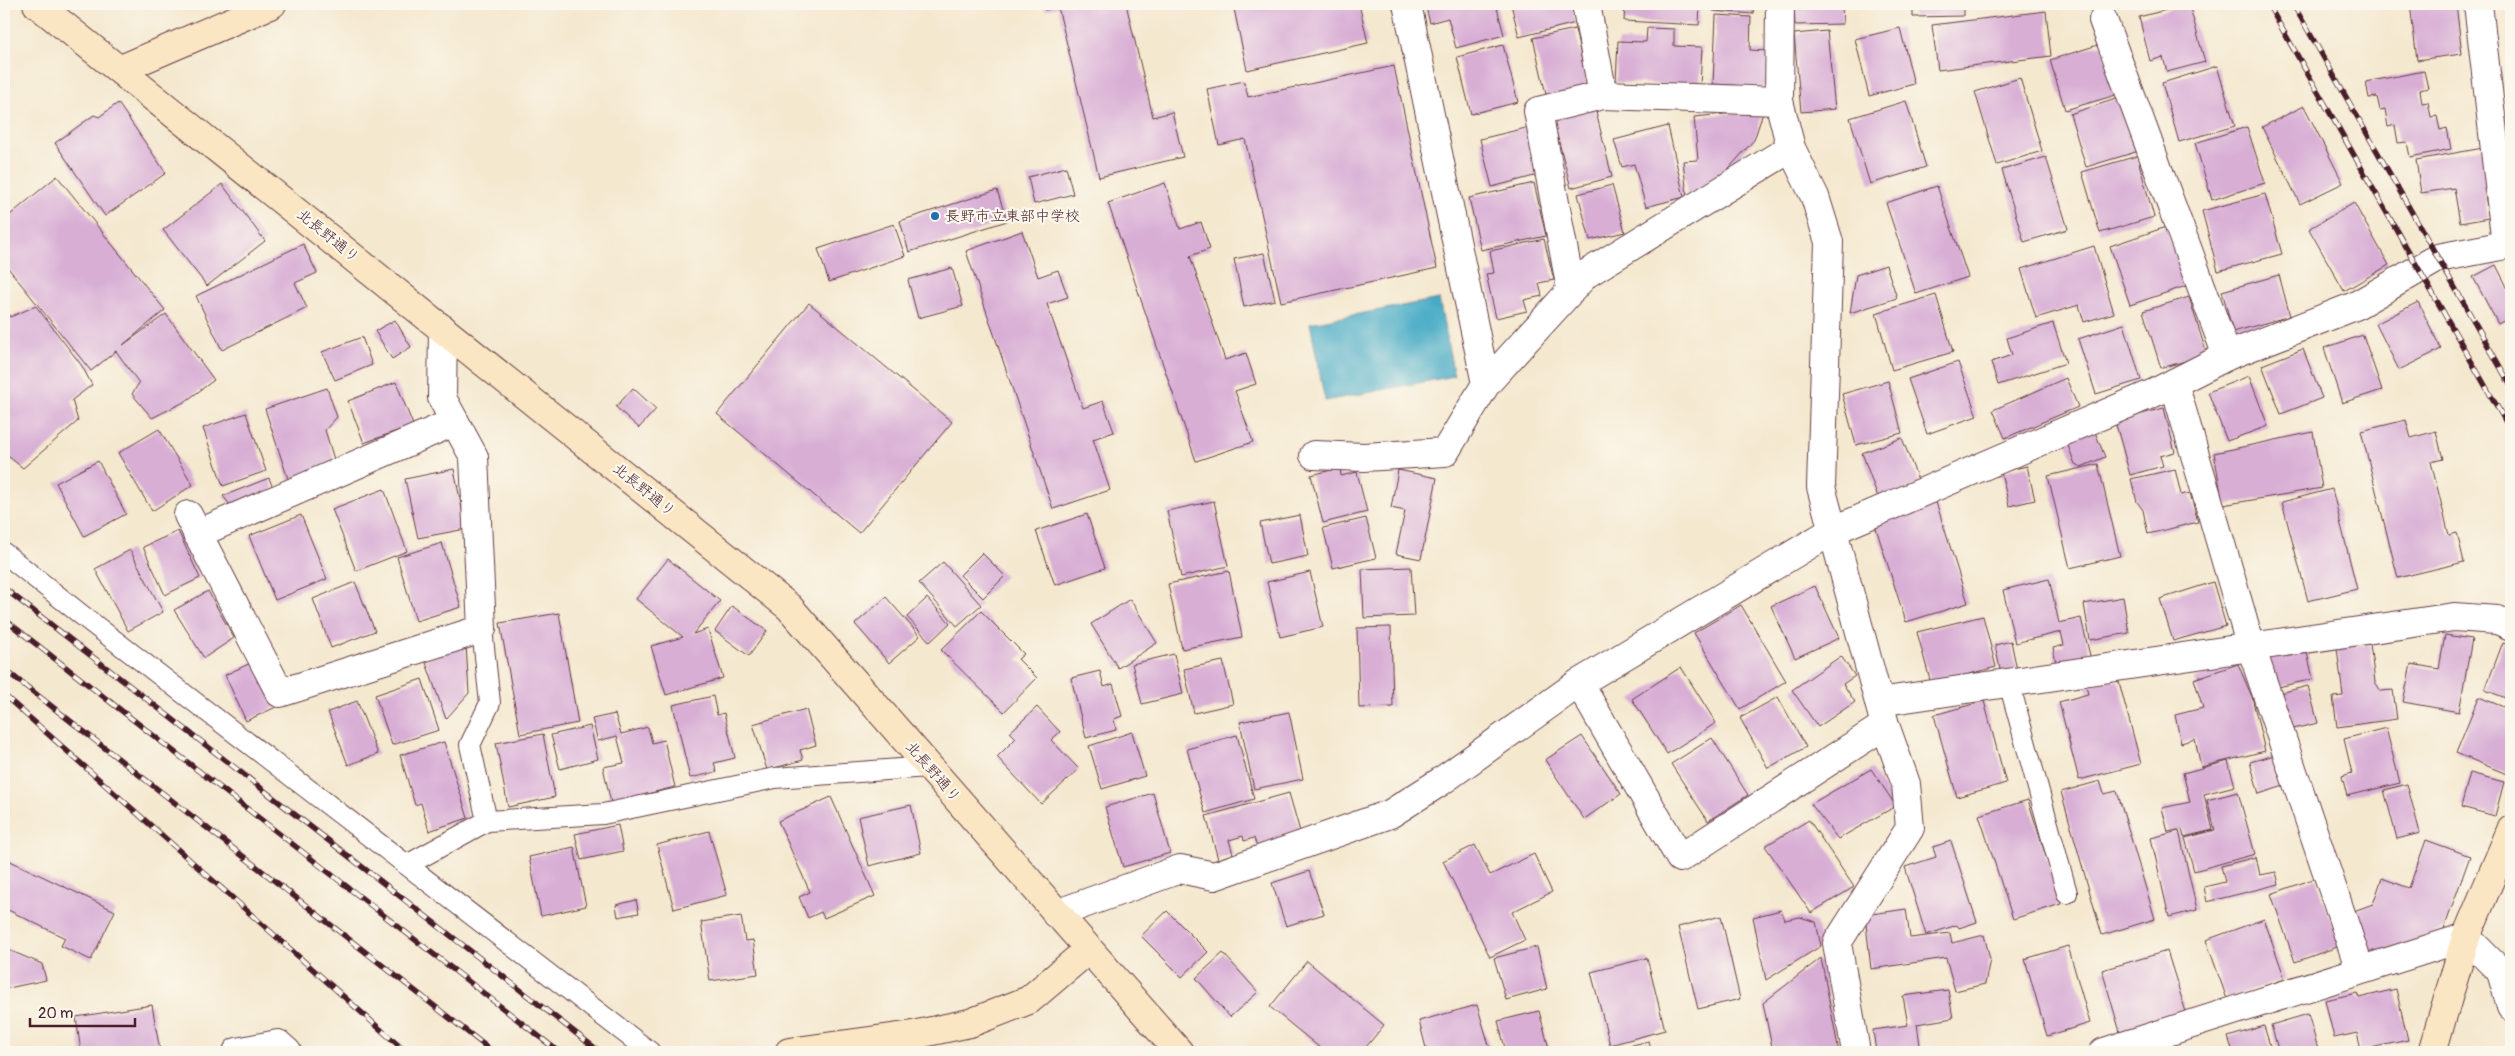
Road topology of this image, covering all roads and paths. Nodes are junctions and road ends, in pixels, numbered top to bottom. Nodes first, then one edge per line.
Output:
1 (37, 4) edge
2 (272, 4) edge
3 (1407, 4) edge
4 (1586, 4) edge
5 (1780, 4) edge
6 (2478, 4) edge
7 (2103, 20) dead end
8 (121, 69) junction
9 (1603, 95) junction
10 (1779, 102) junction
11 (1791, 148) junction
12 (2509, 245) edge
13 (1571, 290) junction
14 (443, 328) junction
15 (2227, 356) junction
16 (2174, 383) junction
17 (1486, 384) junction
18 (454, 422) junction
19 (1314, 455) dead end
20 (1832, 532) junction
21 (4, 553) edge
22 (2511, 626) edge
23 (482, 629) junction
24 (2251, 647) junction
25 (1579, 683) junction
26 (2009, 683) junction
27 (1882, 713) junction
28 (928, 767) junction
29 (487, 821) junction
30 (2511, 830) edge
31 (407, 865) junction
32 (2067, 893) dead end
33 (1056, 914) junction
34 (2466, 937) junction
35 (1088, 950) junction
36 (2360, 970) junction
37 (2511, 1007) edge
38 (237, 1052) edge
39 (287, 1052) edge
40 (650, 1052) edge
41 (789, 1052) edge
42 (1179, 1052) edge
43 (1856, 1052) edge
44 (2104, 1052) edge
45 (2432, 1052) edge

1 - 8 street, 北長野通り
2 - 8 street
3 - 17 street
4 - 9 street
5 - 10 street
6 - 12 street
7 - 15 street
8 - 14 street, 北長野通り
9 - 10 street
9 - 13 street
10 - 11 street
11 - 13 street
11 - 20 street
12 - 15 street
13 - 17 street
14 - 18 street
14 - 28 street, 北長野通り
15 - 16 street
16 - 20 street
16 - 24 street
17 - 19 street
18 - 23 street
18 - 23 street
20 - 25 street
20 - 27 street
21 - 31 lane
22 - 24 street
23 - 29 lane
24 - 26 street
24 - 36 street
25 - 27 street
25 - 33 street
26 - 27 street
26 - 32 lane
27 - 43 street
28 - 29 lane
28 - 33 street, 北長野通り
29 - 31 lane
30 - 34 street
31 - 40 lane
33 - 35 street, 北長野通り
34 - 36 street
34 - 37 street
34 - 45 street
35 - 41 street
35 - 42 street, 北長野通り
36 - 44 street
38 - 39 street

